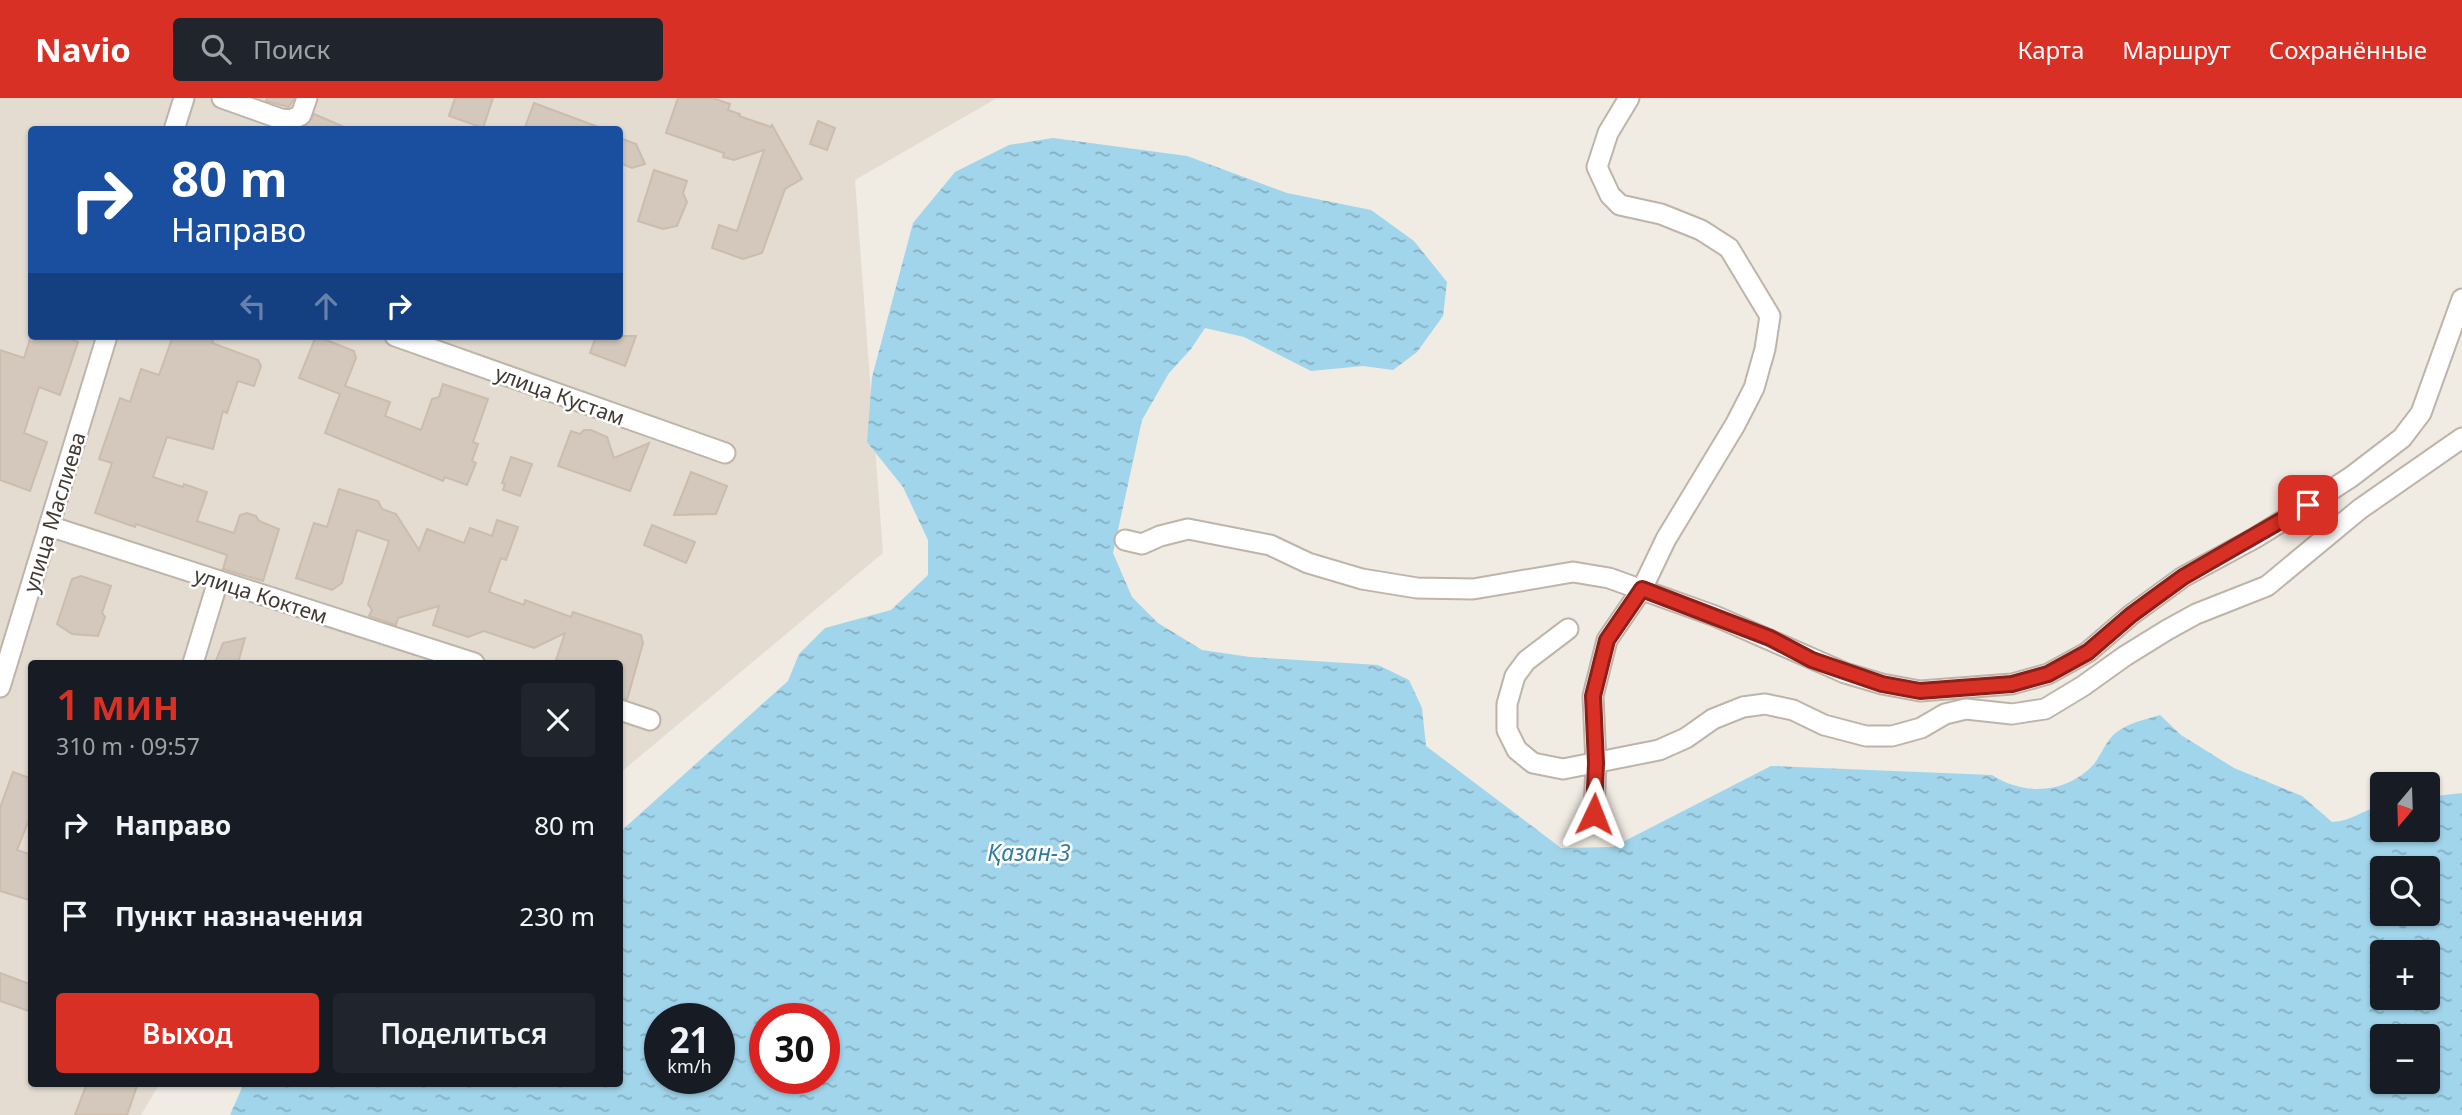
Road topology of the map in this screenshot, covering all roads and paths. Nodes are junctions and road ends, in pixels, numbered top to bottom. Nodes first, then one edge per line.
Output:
1 (184, 98) edge
2 (222, 98) edge
3 (307, 98) edge
4 (1629, 98) edge
5 (175, 126) edge
6 (2462, 299) edge
7 (106, 340) edge
8 (406, 340) edge
9 (2462, 438) edge
10 (725, 453) dead end
11 (49, 526) junction
12 (1125, 540) dead end
13 (218, 581) junction
14 (1642, 589) junction
15 (1567, 629) dead end
16 (194, 660) edge
17 (465, 660) edge
18 (0, 687) edge
19 (623, 711) edge
20 (650, 720) dead end
21 (1596, 763) junction
22 (1594, 814) dead end

1 - 5 street
2 - 3 street
4 - 14 street
6 - 14 street
7 - 11 street, улица Маслиева
8 - 10 street, улица Кустам
9 - 21 street
11 - 13 street, улица Коктем
11 - 18 street, улица Маслиева
12 - 14 street
13 - 16 street
13 - 17 street, улица Коктем
14 - 21 street
15 - 21 street
19 - 20 street
21 - 22 street

